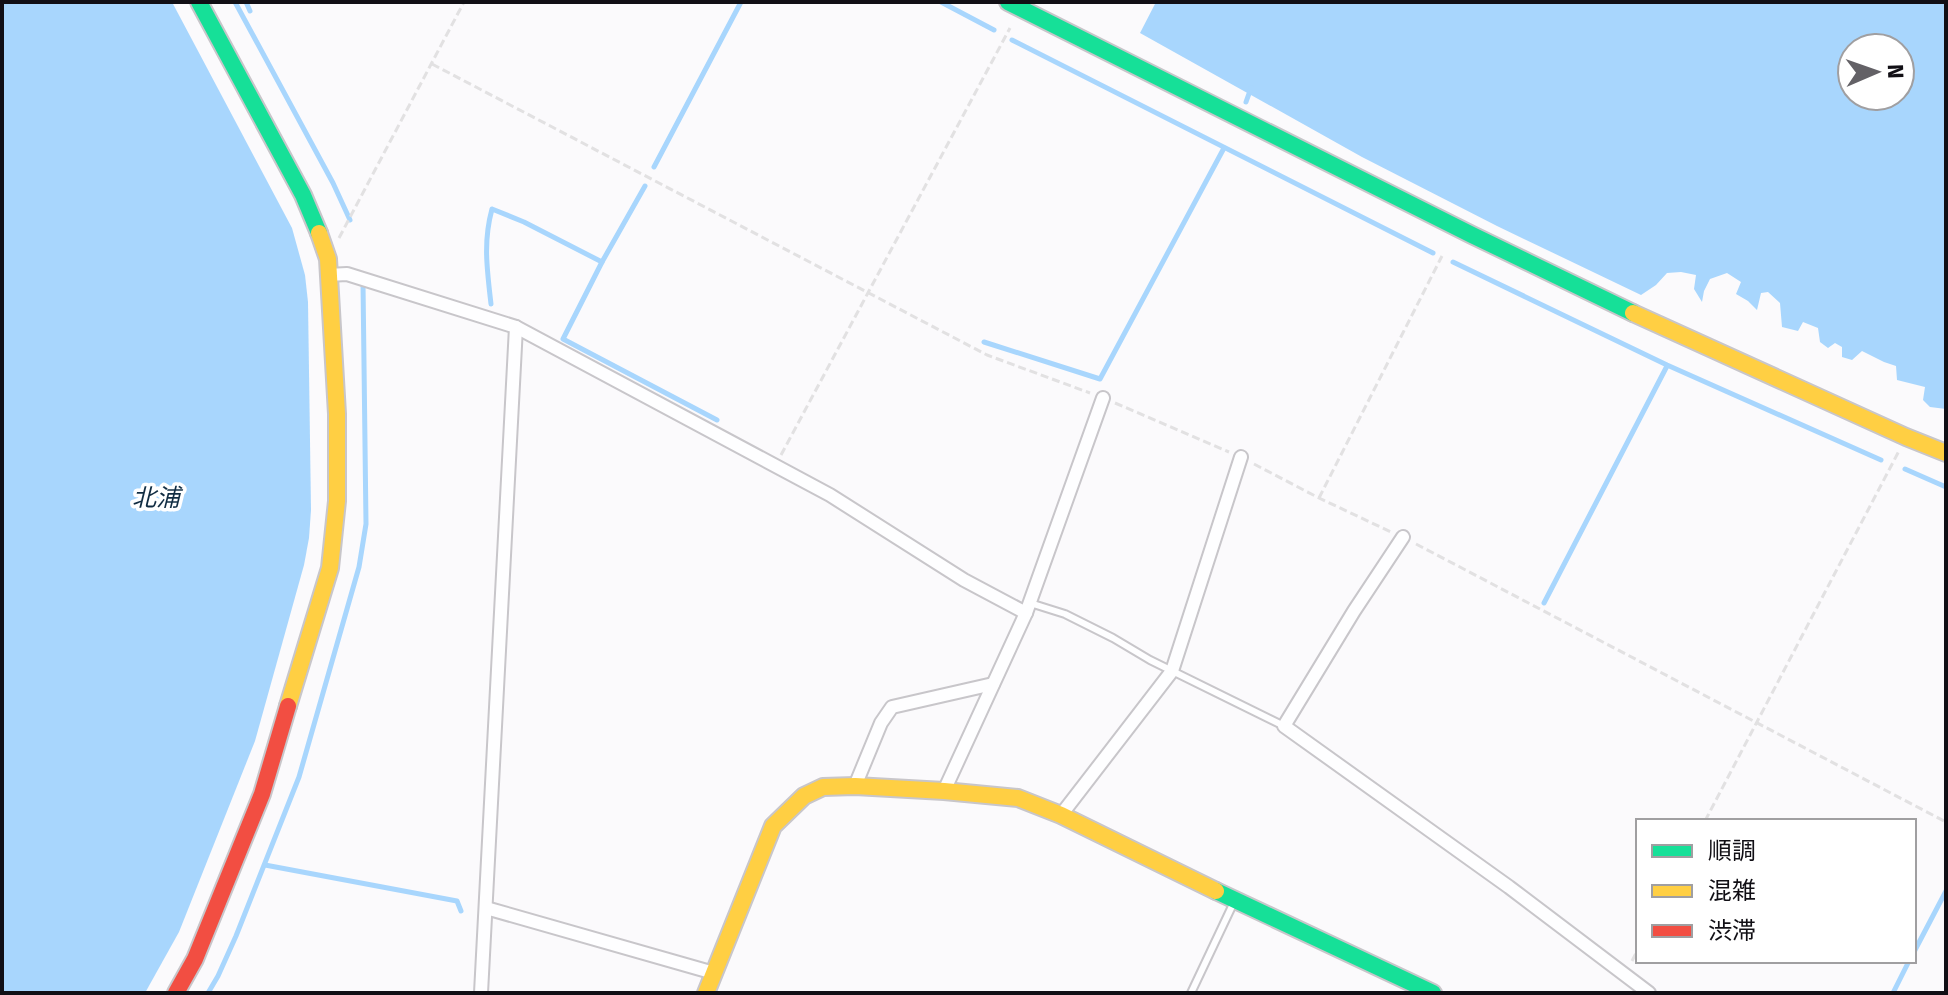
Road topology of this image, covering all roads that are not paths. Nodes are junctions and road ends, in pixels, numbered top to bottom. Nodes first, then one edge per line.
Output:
1 (199, 2) edge
2 (1008, 2) edge
3 (328, 267) junction
4 (516, 327) junction
5 (1103, 398) road end
6 (1946, 453) edge
7 (1241, 457) road end
8 (1403, 537) road end
9 (1028, 608) junction
10 (1172, 671) junction
11 (993, 684) junction
12 (1284, 726) junction
13 (855, 786) junction
14 (944, 791) junction
15 (1061, 815) junction
16 (1235, 900) junction
17 (486, 908) junction
18 (714, 973) junction
19 (1430, 992) edge
20 (176, 993) edge
21 (481, 993) edge
22 (706, 993) edge
23 (1191, 993) edge
24 (1649, 993) edge

1 - 3 street
2 - 6 street
3 - 4 street
3 - 20 street
4 - 9 street
4 - 17 street
5 - 9 street
7 - 10 street
8 - 12 street
9 - 10 lane
9 - 11 street
10 - 12 lane
10 - 15 street
11 - 13 street
11 - 14 street
12 - 24 street
13 - 14 street
13 - 18 street
14 - 15 street
15 - 16 street
16 - 19 street
16 - 23 lane
17 - 18 street
17 - 21 street
18 - 22 street

